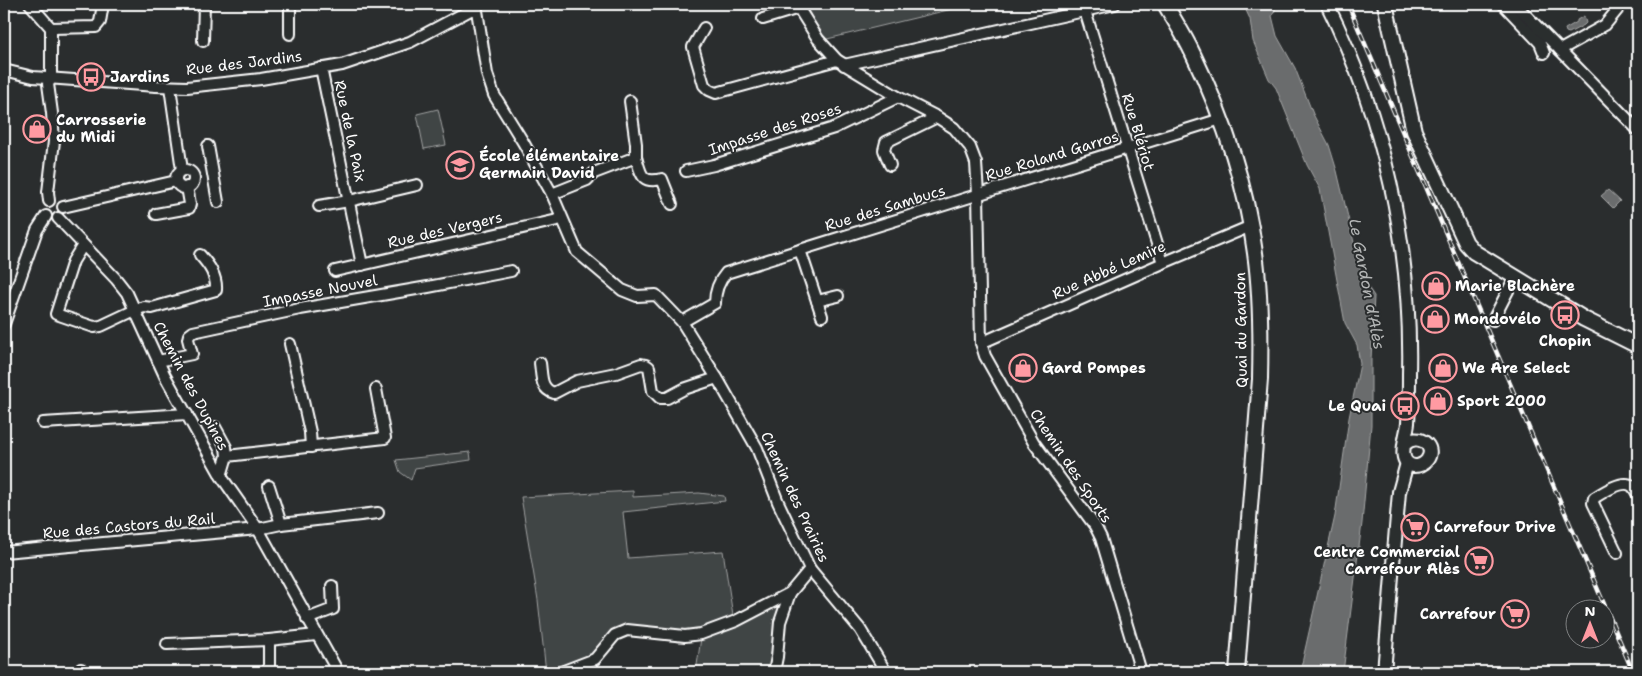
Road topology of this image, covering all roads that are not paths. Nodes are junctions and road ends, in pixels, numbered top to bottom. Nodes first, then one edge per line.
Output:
1 (30, 4) edge
2 (103, 4) edge
3 (204, 4) edge
4 (290, 4) edge
5 (1115, 4) edge
6 (1165, 4) edge
7 (1326, 4) edge
8 (1385, 4) edge
9 (1503, 4) edge
10 (1514, 4) edge
11 (1622, 4) edge
12 (476, 5) edge
13 (798, 6) edge
14 (1085, 11) junction
15 (763, 19) dead end
16 (51, 28) junction
17 (704, 28) dead end
18 (290, 34) dead end
19 (204, 41) dead end
20 (1560, 50) junction
21 (1544, 53) dead end
22 (840, 63) junction
23 (321, 68) junction
24 (4, 70) edge
25 (50, 78) junction
26 (170, 86) junction
27 (898, 97) junction
28 (630, 100) dead end
29 (937, 116) junction
30 (1221, 119) junction
31 (1638, 130) edge
32 (208, 146) dead end
33 (1128, 148) junction
34 (636, 157) junction
35 (890, 165) dead end
36 (182, 170) junction
37 (686, 171) dead end
38 (213, 174) junction
39 (194, 177) junction
40 (176, 181) junction
41 (417, 185) dead end
42 (187, 188) junction
43 (552, 194) junction
44 (978, 194) junction
45 (49, 201) junction
46 (349, 201) junction
47 (218, 202) dead end
48 (672, 204) dead end
49 (319, 206) dead end
50 (63, 207) junction
51 (45, 213) junction
52 (156, 214) dead end
53 (58, 218) junction
54 (562, 219) junction
55 (1251, 226) junction
56 (83, 245) junction
57 (800, 250) junction
58 (200, 255) dead end
59 (1163, 263) junction
60 (362, 265) junction
61 (335, 271) dead end
62 (511, 271) dead end
63 (1515, 277) junction
64 (838, 296) dead end
65 (817, 301) junction
66 (134, 310) junction
67 (822, 316) dead end
68 (1584, 319) junction
69 (1493, 320) dead end
70 (682, 322) junction
71 (4, 324) edge
72 (981, 343) junction
73 (290, 344) dead end
74 (1638, 346) edge
75 (1638, 357) edge
76 (158, 361) junction
77 (540, 363) dead end
78 (717, 378) junction
79 (376, 389) dead end
80 (187, 414) junction
81 (1408, 422) junction
82 (43, 423) dead end
83 (214, 427) dead end
84 (1420, 439) junction
85 (1405, 444) junction
86 (311, 447) junction
87 (227, 456) junction
88 (1407, 463) junction
89 (221, 476) junction
90 (269, 486) dead end
91 (1638, 494) edge
92 (378, 513) dead end
93 (281, 524) junction
94 (258, 529) junction
95 (4, 552) edge
96 (1618, 553) dead end
97 (810, 569) junction
98 (332, 586) dead end
99 (790, 593) junction
100 (307, 619) junction
101 (316, 635) junction
102 (269, 640) junction
103 (167, 644) dead end
104 (270, 672) edge
105 (338, 672) edge
106 (561, 672) edge
107 (774, 672) edge
108 (886, 672) edge
109 (1141, 672) edge
110 (1237, 672) edge
111 (1384, 672) edge

1 - 16 street
2 - 16 street
3 - 19 street
4 - 18 street
5 - 14 street
6 - 30 main road, Quai du Gardon
7 - 81 street
8 - 63 main road
9 - 21 street
10 - 20 street
11 - 20 street
12 - 23 street, Rue des Jardins
12 - 43 street, Chemin des Prairies
13 - 15 street, Chemin des Sports
13 - 22 street, Chemin des Sports
14 - 22 street
14 - 33 street, Rue Blériot
16 - 25 street
17 - 22 street
20 - 31 street
22 - 27 street, Chemin des Sports
23 - 26 street, Rue des Jardins
23 - 46 street, Rue de la Paix
24 - 25 street, Rue des Jardins
25 - 26 street, Rue des Jardins
25 - 45 street
26 - 36 street
27 - 29 street, Chemin des Sports
27 - 37 street, Impasse des Roses
28 - 34 street
29 - 35 street
29 - 44 street, Chemin des Sports
30 - 33 street, Rue Roland Garros
30 - 55 main road, Quai du Gardon
32 - 38 street
33 - 44 street, Rue Roland Garros
33 - 59 street, Rue Blériot
34 - 43 street
34 - 48 street
36 - 39 street
36 - 40 street
38 - 39 street
38 - 47 street
39 - 42 street
40 - 42 street
40 - 50 street
41 - 46 street, Rue de la Paix
42 - 52 street
43 - 54 street, Chemin des Prairies
44 - 57 street, Rue des Sambucs
44 - 72 street, Chemin des Sports
45 - 50 street
45 - 51 street
46 - 49 street, Rue de la Paix
46 - 60 street, Rue de la Paix
50 - 53 street
51 - 53 street
51 - 71 street
53 - 56 street, Chemin des Dupines
54 - 60 street, Rue des Vergers
54 - 70 street, Chemin des Prairies
55 - 59 street, Rue Abbé Lemire
55 - 110 main road, Quai du Gardon
56 - 66 street, Chemin des Dupines
56 - 66 street
57 - 65 street
57 - 70 street, Rue des Sambucs
58 - 66 street, Chemin des Dupines
59 - 72 street, Rue Abbé Lemire
60 - 61 street, Rue des Vergers
62 - 76 street, Impasse Nouvel
63 - 68 main road
63 - 69 street
64 - 65 street
65 - 67 street
66 - 76 street, Chemin des Dupines
68 - 74 main road
68 - 75 main road
70 - 78 street, Chemin des Prairies
72 - 109 street, Chemin des Sports
73 - 86 street
76 - 80 street, Chemin des Dupines
77 - 78 street
78 - 97 street, Chemin des Prairies
79 - 86 street, Chemin des Dupines
80 - 82 street
80 - 89 street, Chemin des Dupines
81 - 84 street
81 - 85 street
83 - 87 street, Chemin des Dupines
84 - 85 street
84 - 88 street
85 - 88 street
86 - 87 street, Chemin des Dupines
87 - 89 street, Chemin des Dupines
88 - 111 street
89 - 94 street, Chemin des Dupines
90 - 93 street
91 - 96 street
92 - 93 street
93 - 94 street
94 - 95 street, Rue des Castors du Rail
94 - 100 street, Chemin des Dupines
97 - 99 street
97 - 108 street, Chemin des Prairies
98 - 100 street
99 - 106 street
99 - 107 street
100 - 101 street, Chemin des Dupines
101 - 102 street
101 - 105 street, Chemin des Dupines
102 - 103 street
102 - 104 street

